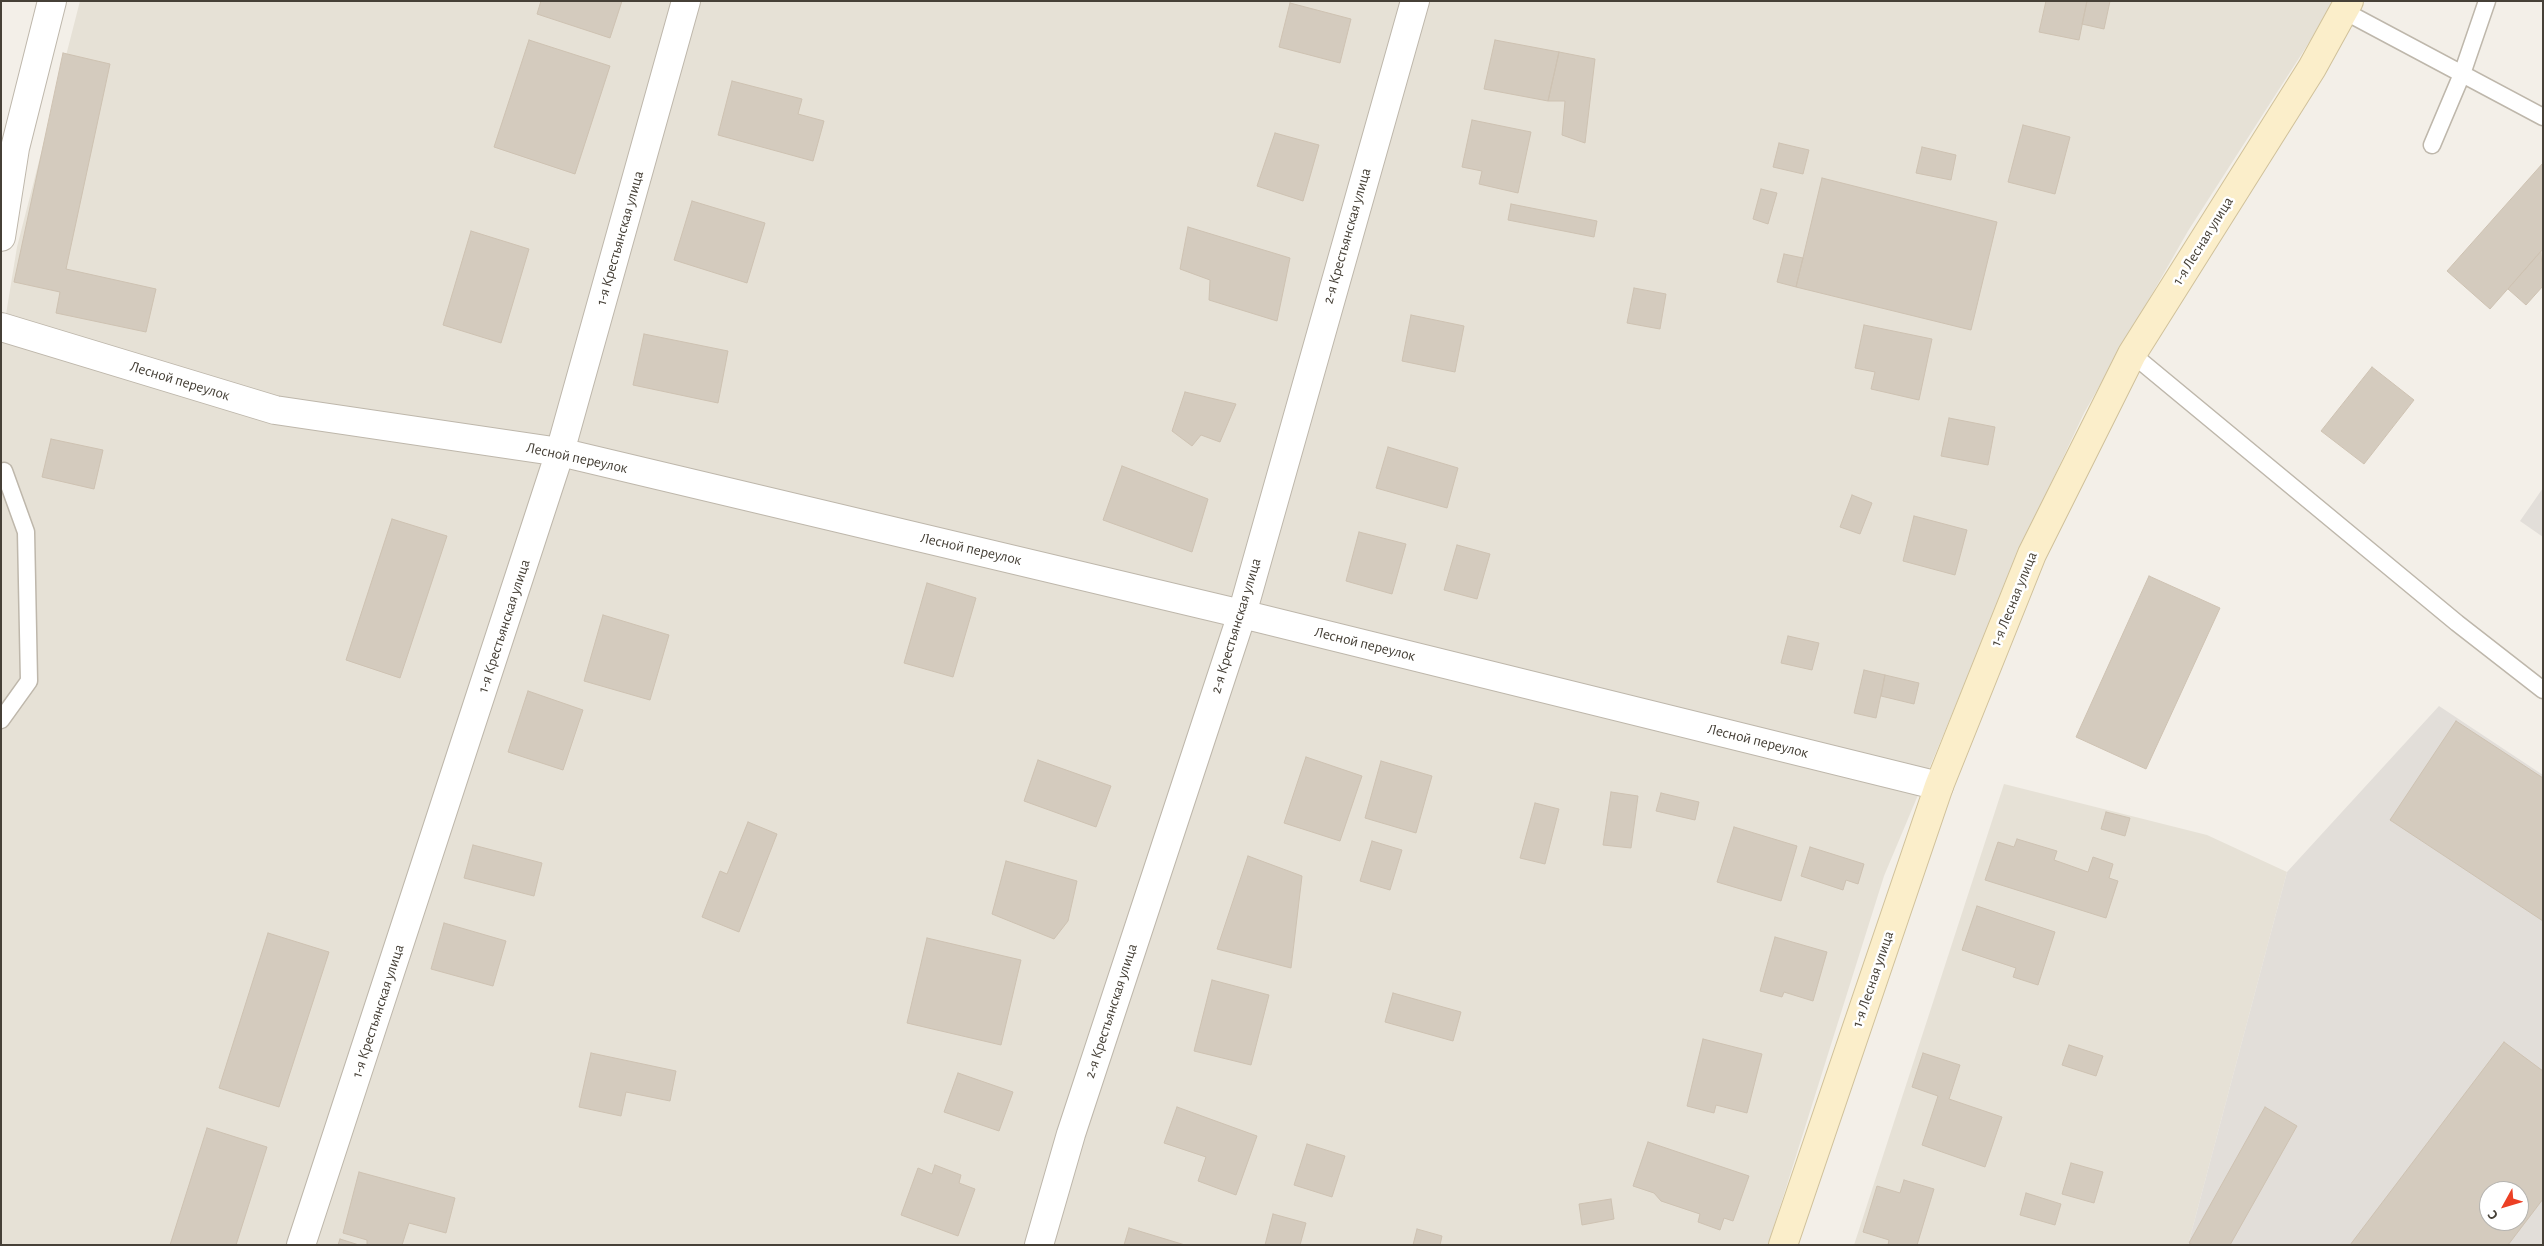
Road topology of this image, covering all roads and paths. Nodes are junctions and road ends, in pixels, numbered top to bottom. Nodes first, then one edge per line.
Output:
1 (52, 1) edge
2 (686, 1) edge
3 (1416, 1) edge
4 (2487, 1) edge
5 (2346, 6) edge
6 (2462, 74) junction
7 (2543, 117) edge
8 (8, 137) edge
9 (2432, 145) dead end
10 (1, 237) edge
11 (1, 327) edge
12 (2132, 354) junction
13 (560, 452) junction
14 (4, 470) dead end
15 (1242, 614) junction
16 (2543, 690) edge
17 (1, 720) edge
18 (1939, 786) junction
19 (301, 1245) edge
20 (1039, 1245) edge
21 (1783, 1245) edge

1 - 8 street
2 - 13 street, 1-я Крестьянская улица
3 - 15 street, 2-я Крестьянская улица
4 - 6 lane
5 - 6 lane
5 - 12 main road, 1-я Лесная улица
6 - 7 lane
6 - 9 lane
8 - 10 street
11 - 13 street, Лесной переулок
12 - 16 lane
12 - 18 main road, 1-я Лесная улица
13 - 15 street, Лесной переулок
13 - 19 street, 1-я Крестьянская улица
14 - 17 lane
15 - 18 street, Лесной переулок
15 - 20 street, 2-я Крестьянская улица
18 - 21 main road, 1-я Лесная улица

